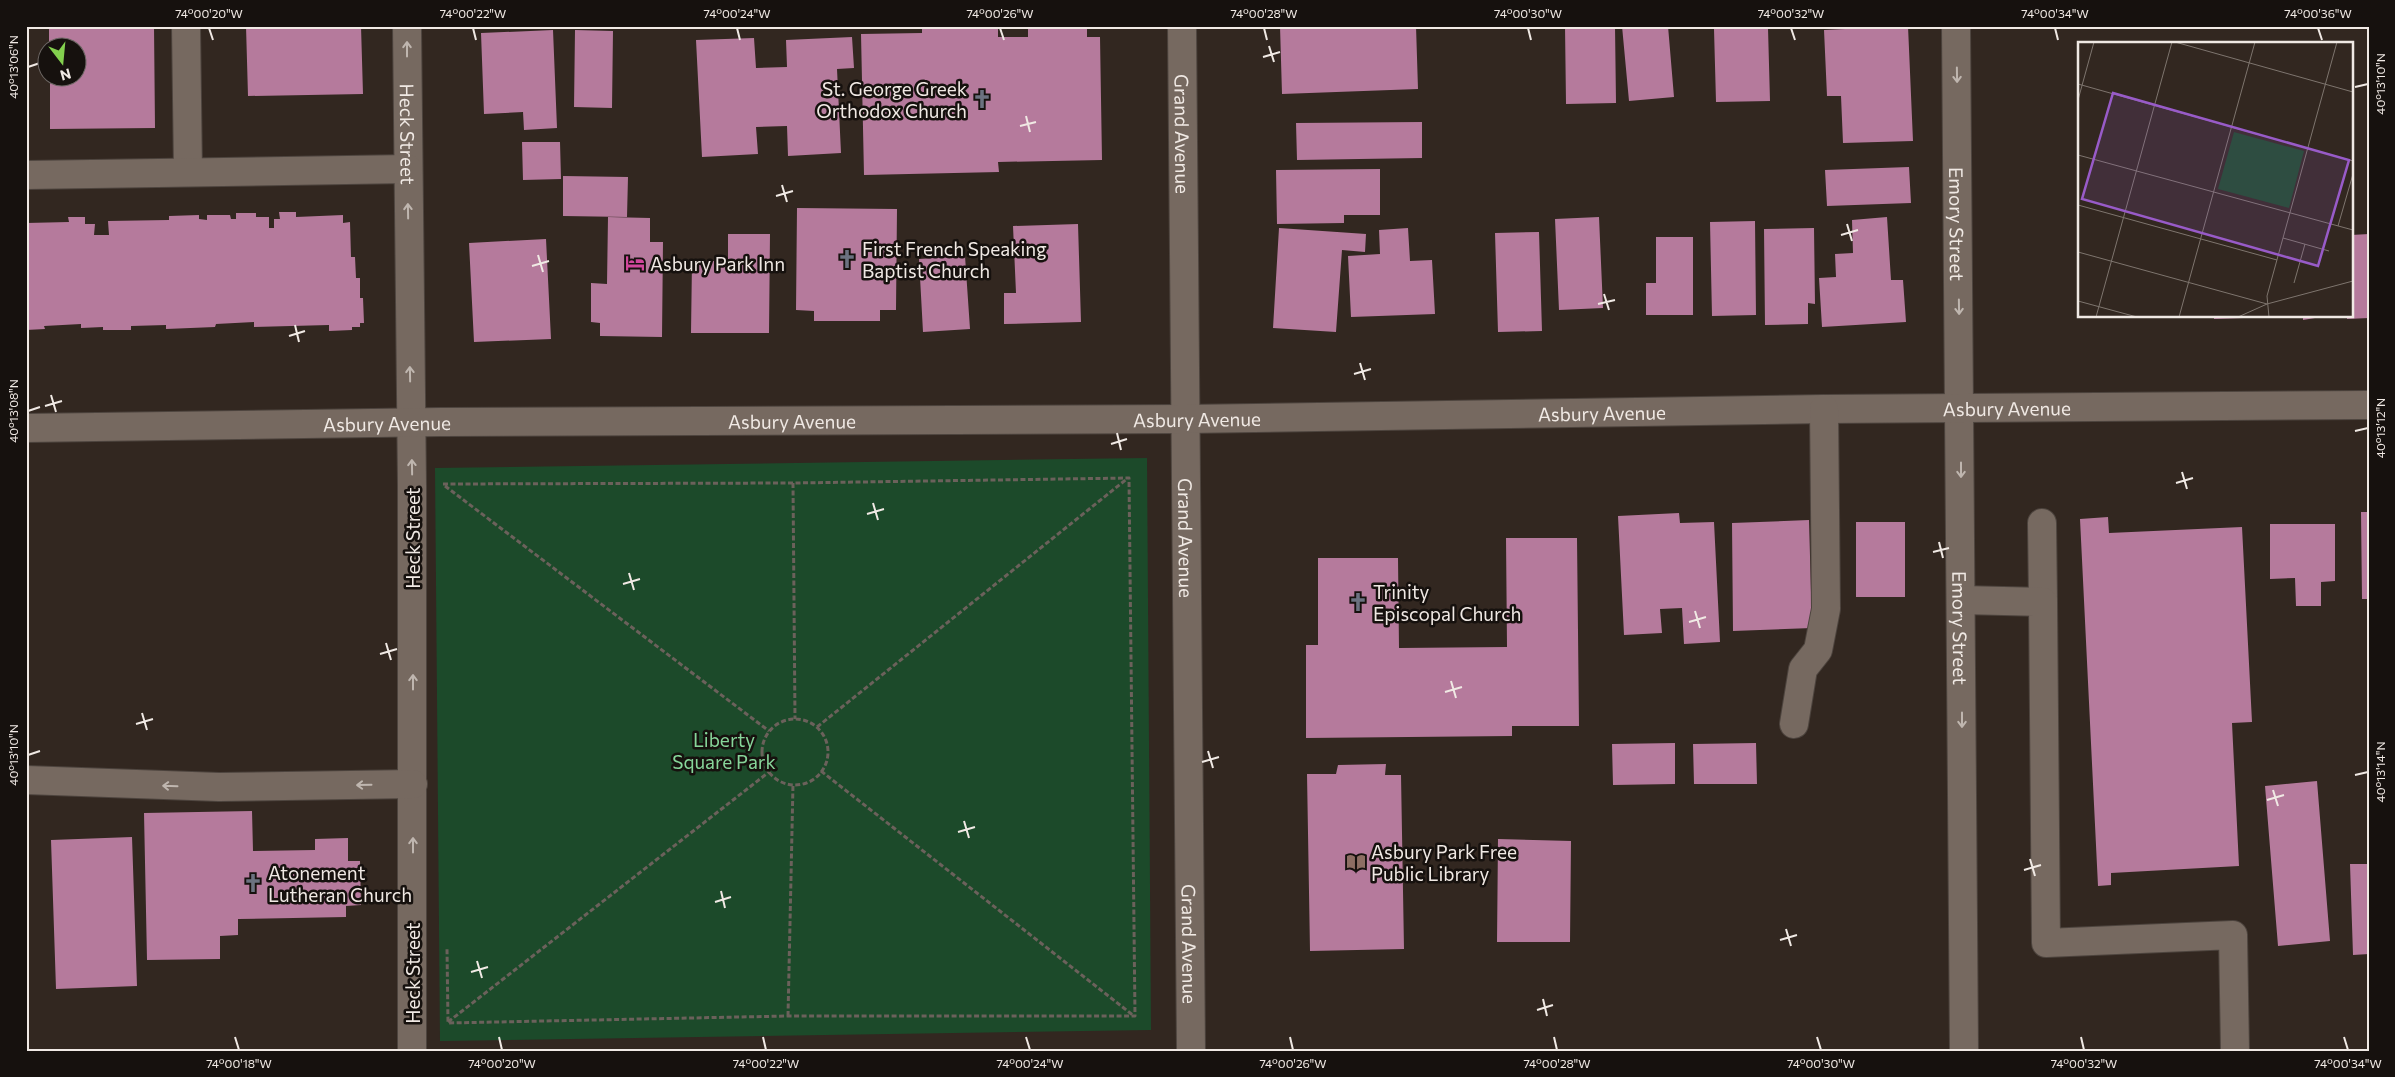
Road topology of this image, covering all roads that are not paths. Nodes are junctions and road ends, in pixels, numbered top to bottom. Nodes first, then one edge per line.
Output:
1 (186, 26) edge
2 (407, 26) edge
3 (1182, 26) edge
4 (1956, 26) edge
5 (408, 169) junction
6 (188, 172) junction
7 (26, 175) edge
8 (2369, 405) edge
9 (1960, 408) junction
10 (1824, 410) junction
11 (1186, 419) junction
12 (411, 422) junction
13 (26, 428) edge
14 (2042, 524) dead end
15 (1962, 600) junction
16 (2043, 602) junction
17 (1794, 724) dead end
18 (26, 780) edge
19 (413, 784) junction
20 (412, 1051) edge
21 (1192, 1051) edge
22 (1964, 1051) edge
23 (2235, 1051) edge

1 - 6 street
5 -> 2 street, Heck Street
3 - 11 street, Grand Avenue
4 -> 9 street, Emory Street
5 - 6 street
12 -> 5 street, Heck Street
6 - 7 street
8 - 9 street, Asbury Avenue
9 - 10 street, Asbury Avenue
9 -> 15 street, Emory Street
10 - 11 street, Asbury Avenue
10 - 17 street
11 - 12 street, Asbury Avenue
11 - 21 street, Grand Avenue
12 - 13 street, Asbury Avenue
19 -> 12 street, Heck Street
14 - 16 street
15 - 16 street
15 -> 22 street, Emory Street
16 - 23 street
19 -> 18 street
20 -> 19 street, Heck Street

